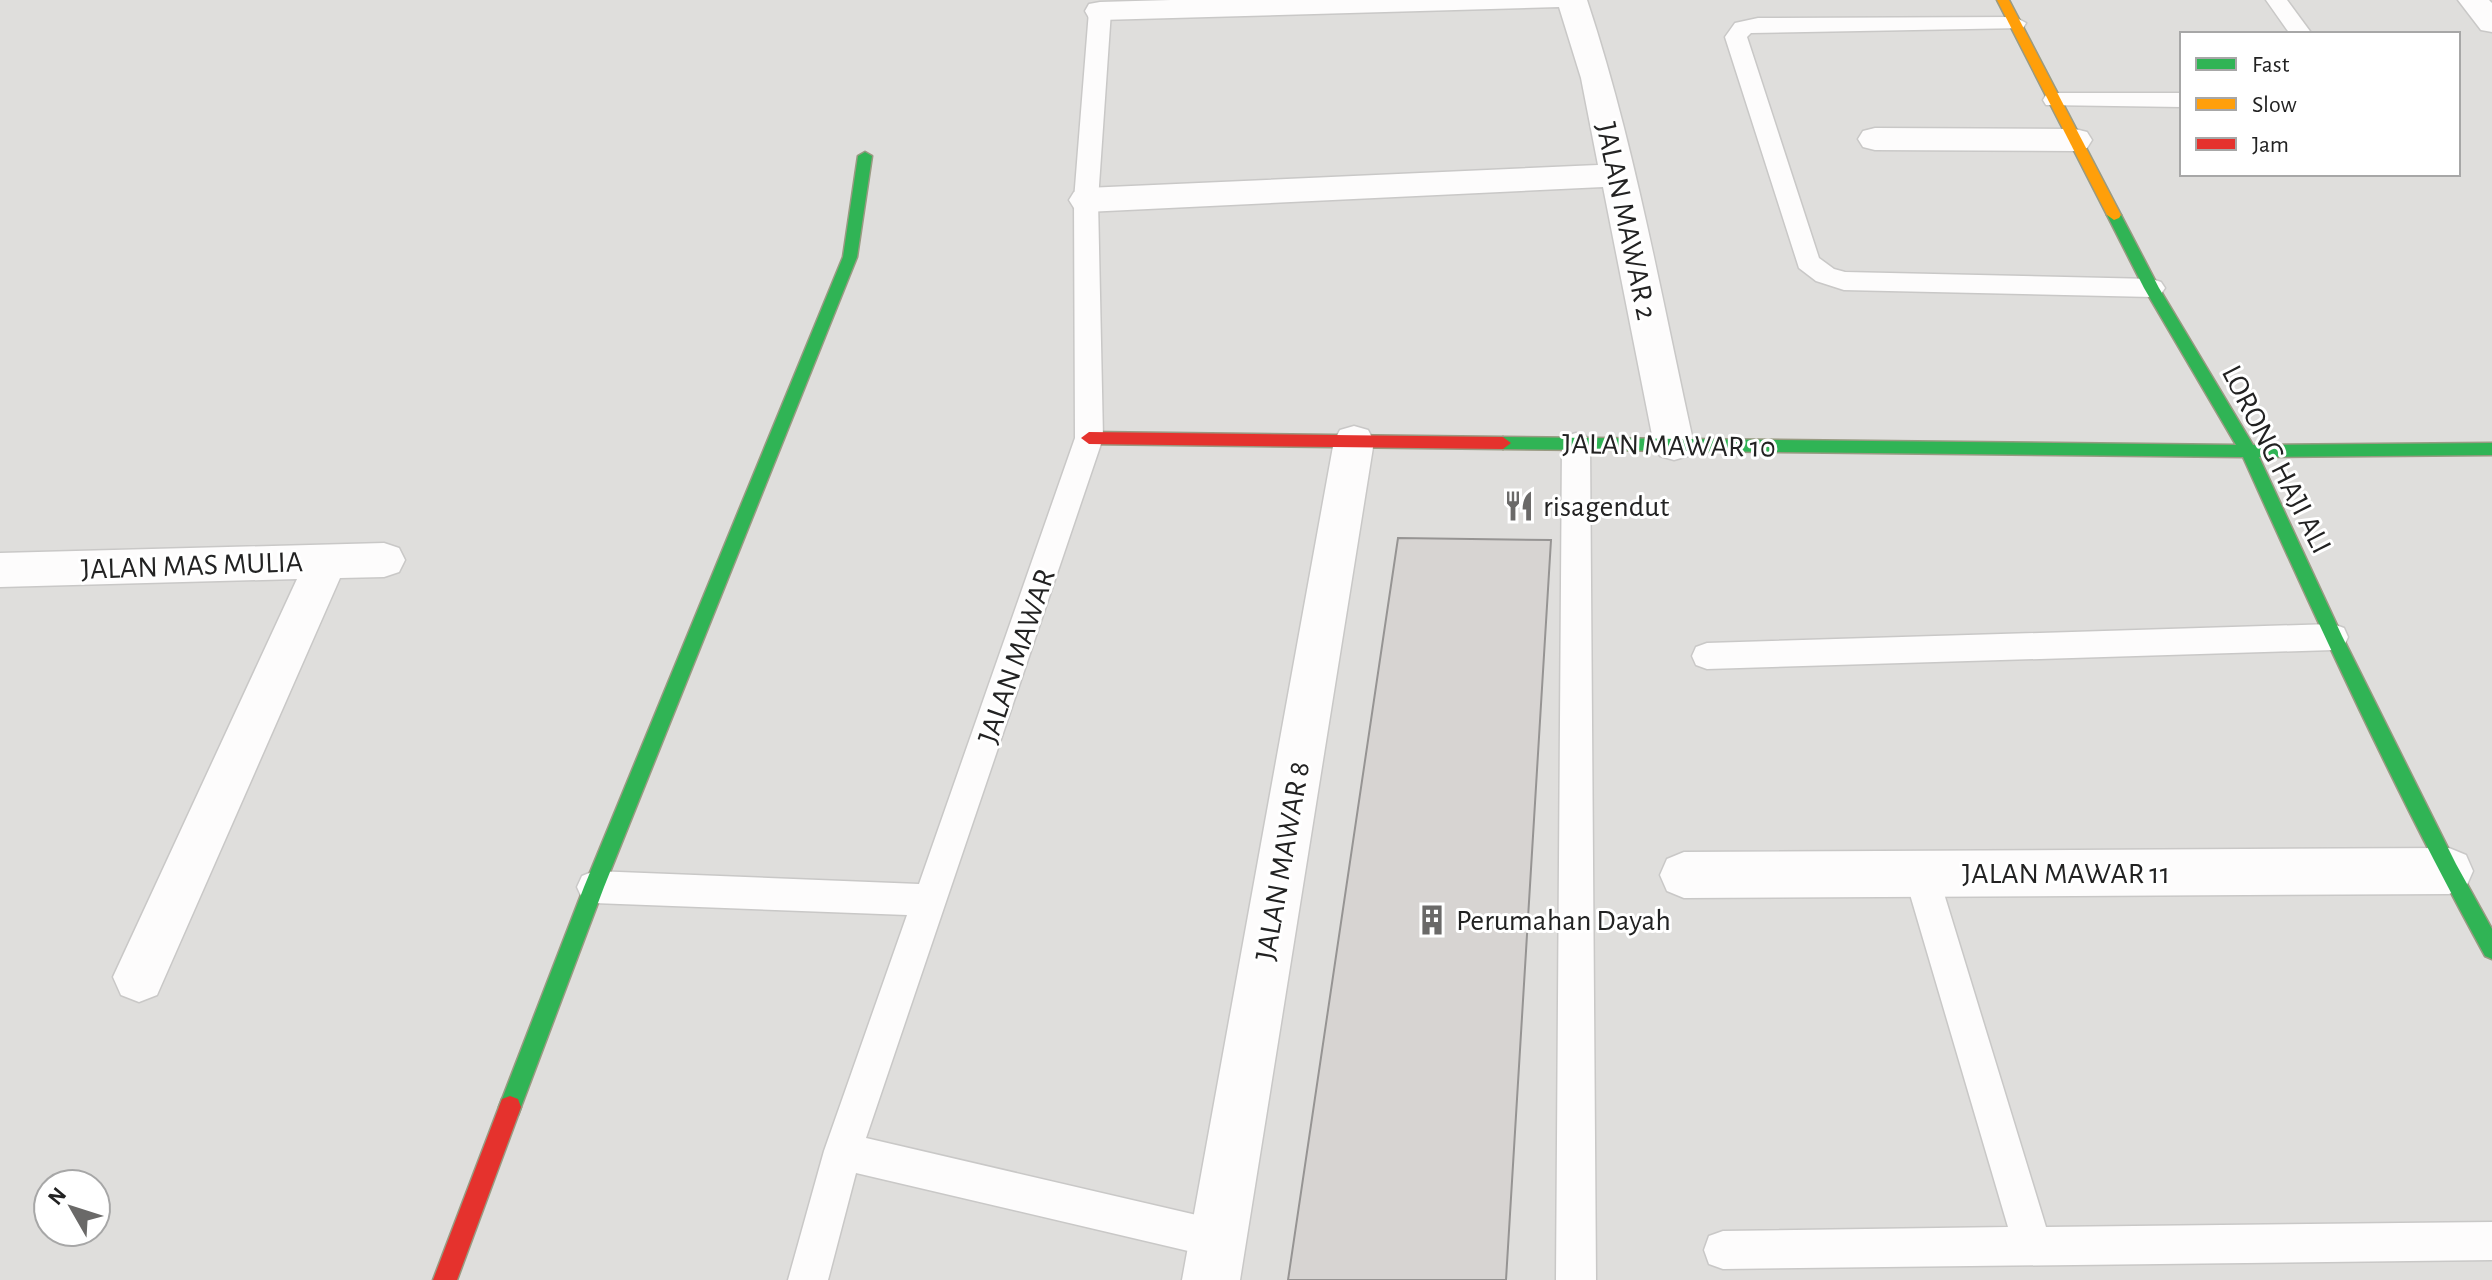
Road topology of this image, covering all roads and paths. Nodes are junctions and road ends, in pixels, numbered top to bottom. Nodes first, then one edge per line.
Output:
1 (1551, 0) edge
2 (1572, 0) edge
3 (2003, 0) edge
4 (2276, 0) edge
5 (2473, 0) edge
6 (1232, 4) edge
7 (1100, 11) joint
8 (2015, 23) junction
9 (2492, 23) edge
10 (2300, 32) edge
11 (2054, 100) junction
12 (2180, 100) edge
13 (1875, 139) dead end
14 (2075, 140) junction
15 (865, 156) dead end
16 (1618, 175) junction
17 (1086, 200) junction
18 (2152, 288) junction
19 (1089, 438) junction
20 (1354, 441) junction
21 (1576, 443) junction
22 (1674, 445) junction
23 (2492, 449) edge
24 (2248, 451) junction
25 (384, 560) dead end
26 (326, 562) junction
27 (0, 570) edge
28 (2333, 637) junction
29 (1707, 656) dead end
30 (2449, 871) junction
31 (1921, 874) junction
32 (1684, 875) dead end
33 (594, 887) junction
34 (931, 900) junction
35 (2492, 949) edge
36 (139, 977) dead end
37 (843, 1151) junction
38 (2492, 1241) edge
39 (2033, 1246) junction
40 (1723, 1250) dead end
41 (1215, 1260) edge
42 (445, 1280) edge
43 (808, 1280) edge
44 (1576, 1280) edge

1 - 6 street
2 - 16 street, JALAN MAWAR 2
3 - 8 street, LORONG HAJI ALI
4 - 10 lane
5 - 9 street
6 - 7 street
7 - 17 lane, JALAN MAWAR
8 - 11 street, LORONG HAJI ALI
8 - 18 lane
11 - 12 lane
11 - 14 street, LORONG HAJI ALI
13 - 14 street
14 - 18 street, LORONG HAJI ALI
15 - 33 street
16 - 17 street
16 - 22 street, JALAN MAWAR 2
17 - 19 lane, JALAN MAWAR
18 - 24 street, LORONG HAJI ALI
19 - 20 street, JALAN MAWAR 10
19 - 34 lane, JALAN MAWAR
20 - 21 street, JALAN MAWAR 10
20 - 41 street, JALAN MAWAR 8
21 - 22 street, JALAN MAWAR 10
21 - 44 lane
22 - 24 street, JALAN MAWAR 10
23 - 24 street, JALAN MAWAR 10
24 - 28 street, LORONG HAJI ALI
25 - 26 street, JALAN MAS MULIA
26 - 27 street, JALAN MAS MULIA
26 - 36 street
28 - 29 lane
28 - 30 street, LORONG HAJI ALI
30 - 31 street, JALAN MAWAR 11
30 - 35 street, LORONG HAJI ALI
31 - 32 street, JALAN MAWAR 11
31 - 39 lane
33 - 34 lane
33 - 42 street
34 - 37 lane, JALAN MAWAR
37 - 41 lane
37 - 43 lane, JALAN MAWAR
38 - 39 lane
39 - 40 lane

